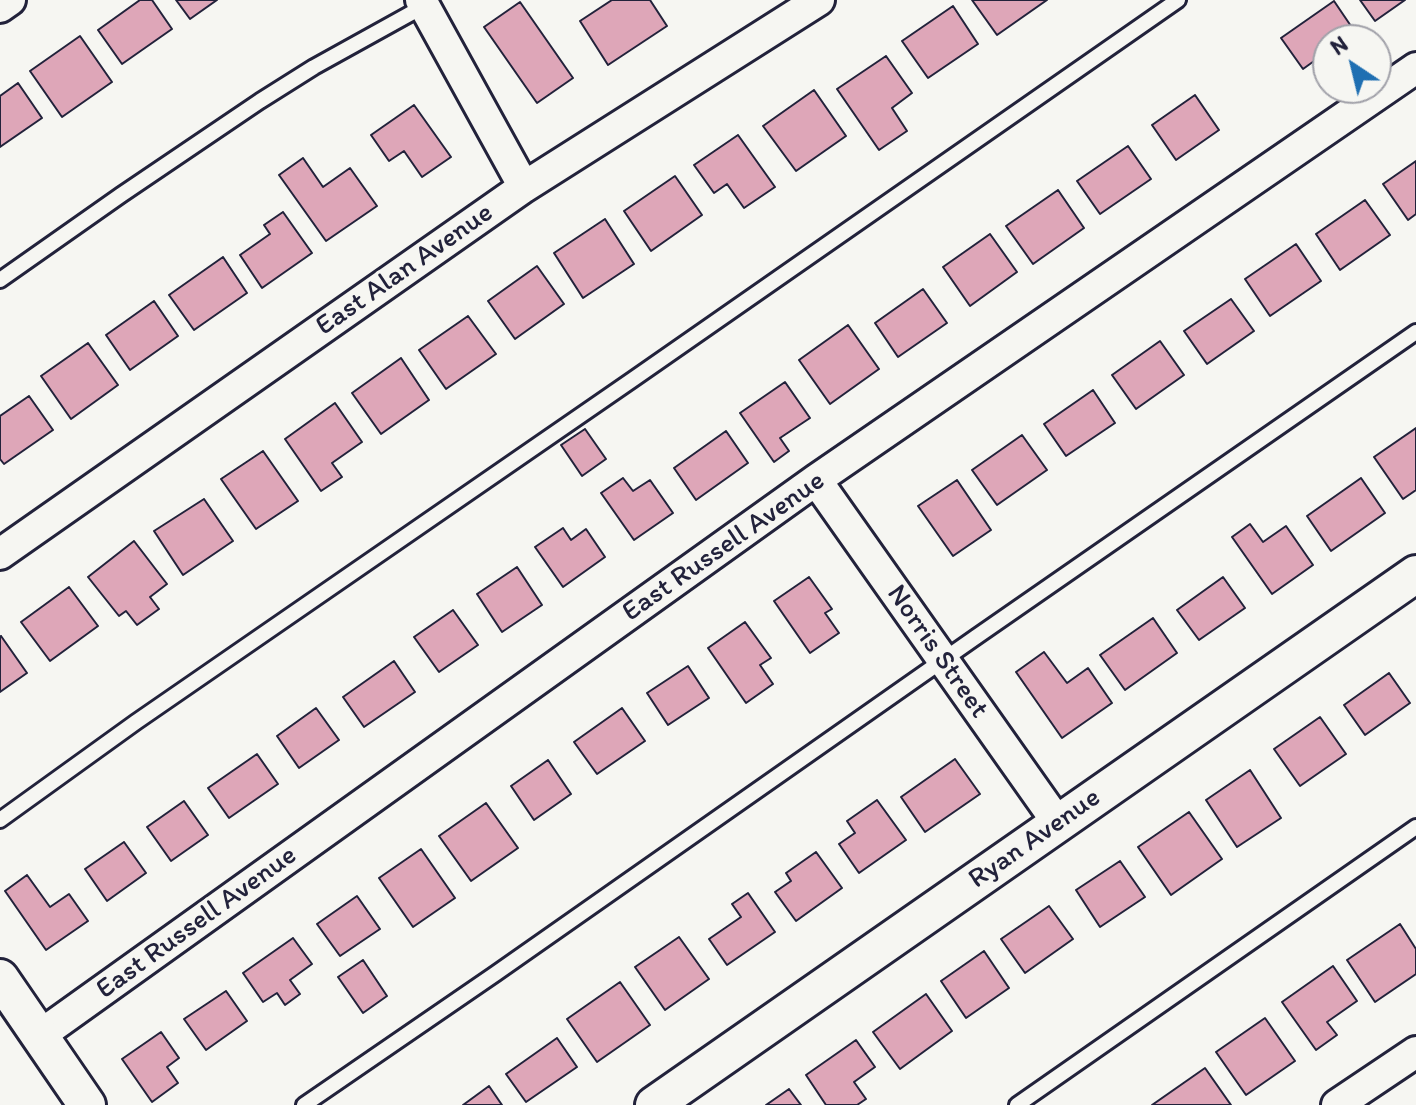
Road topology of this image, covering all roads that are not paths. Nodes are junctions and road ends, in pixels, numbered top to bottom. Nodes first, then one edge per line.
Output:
1 (10, 0) edge
2 (819, 0) edge
3 (1178, 0) edge
4 (426, 2) edge
5 (0, 7) edge
6 (1416, 68) edge
7 (524, 187) junction
8 (0, 280) edge
9 (1416, 332) edge
10 (816, 480) junction
11 (0, 554) edge
12 (1416, 574) edge
13 (942, 661) junction
14 (0, 820) edge
15 (1058, 823) junction
16 (1416, 827) edge
17 (0, 978) edge
18 (39, 1036) junction
19 (1416, 1052) edge
20 (87, 1105) edge
21 (304, 1105) edge
22 (654, 1105) edge
23 (1017, 1105) edge
24 (1337, 1105) edge

1 - 5 street
2 - 7 street, East Alan Avenue
3 - 14 lane
4 - 7 street
4 - 8 lane
6 - 10 street, East Russell Avenue
7 - 11 street, East Alan Avenue
9 - 13 lane
10 - 13 street, Norris Street
10 - 18 street, East Russell Avenue
12 - 15 street, Ryan Avenue
13 - 15 street, Norris Street
13 - 21 lane
15 - 22 street, Ryan Avenue
16 - 23 lane
17 - 18 street
18 - 20 street
19 - 24 street

